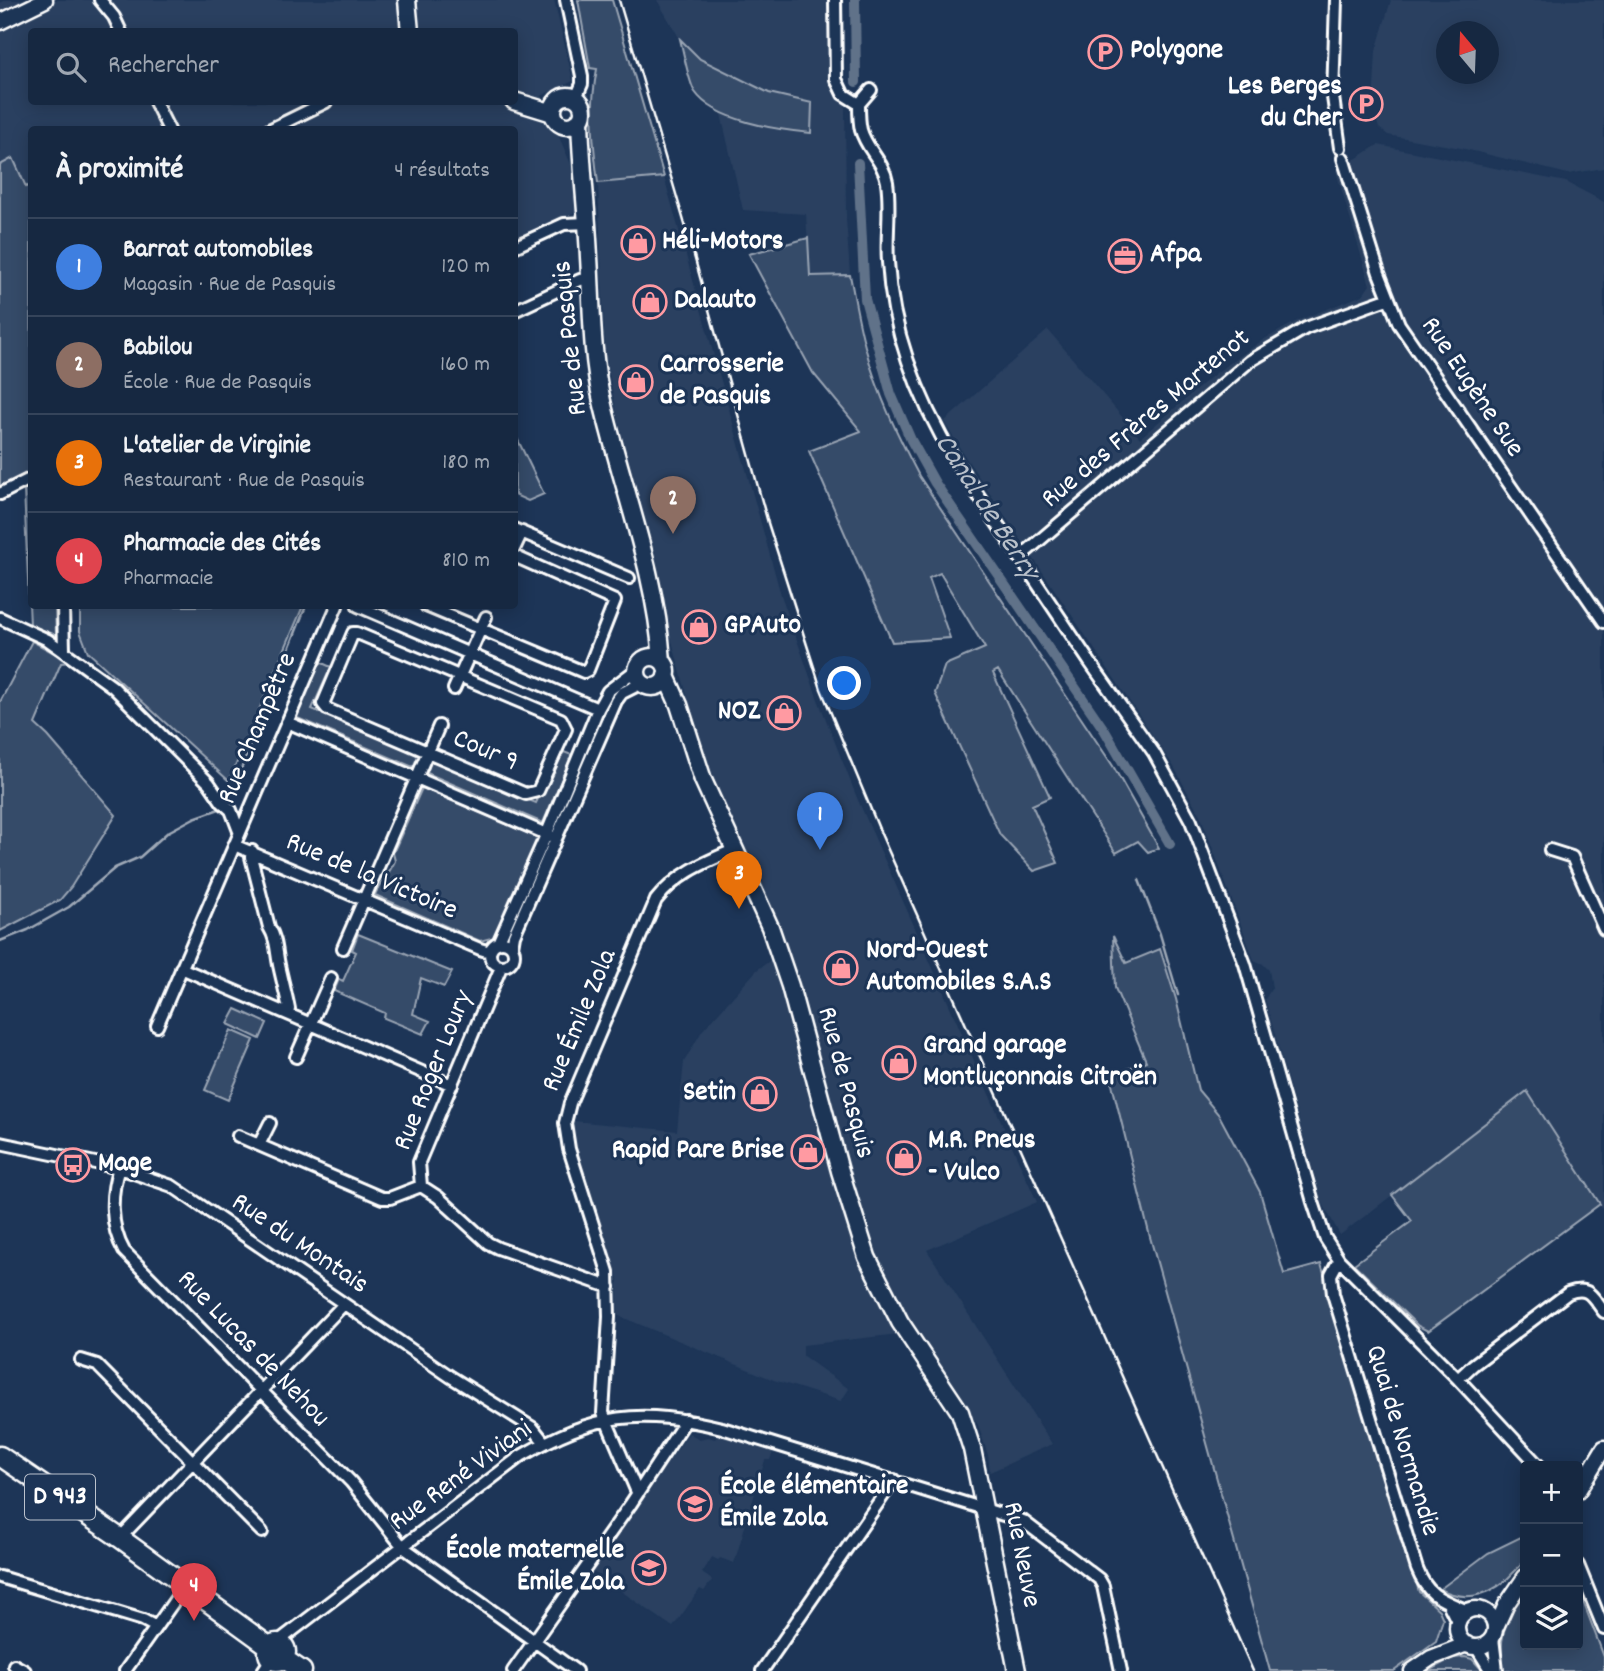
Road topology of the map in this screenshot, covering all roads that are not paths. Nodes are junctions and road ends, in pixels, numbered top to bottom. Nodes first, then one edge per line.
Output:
1 (45, 0) edge
2 (100, 0) edge
3 (111, 0) edge
4 (407, 0) edge
5 (566, 0) edge
6 (835, 0) edge
7 (1336, 0) edge
8 (114, 17) junction
9 (0, 22) edge
10 (119, 28) edge
11 (410, 28) edge
12 (871, 90) dead end
13 (576, 98) junction
14 (518, 102) edge
15 (859, 104) junction
16 (156, 105) edge
17 (320, 105) edge
18 (554, 108) junction
19 (572, 122) junction
20 (167, 126) edge
21 (277, 126) edge
22 (587, 223) junction
23 (518, 245) edge
24 (590, 279) junction
25 (1387, 299) junction
26 (518, 309) edge
27 (28, 480) edge
28 (0, 494) edge
29 (518, 530) edge
30 (1020, 557) junction
31 (518, 558) edge
32 (629, 578) dead end
33 (64, 609) edge
34 (336, 609) edge
35 (365, 609) edge
36 (433, 609) edge
37 (486, 617) dead end
38 (0, 618) edge
39 (1604, 622) edge
40 (481, 629) junction
41 (64, 651) junction
42 (470, 654) junction
43 (652, 672) junction
44 (460, 676) junction
45 (454, 689) dead end
46 (598, 709) junction
47 (287, 722) junction
48 (439, 726) dead end
49 (428, 752) junction
50 (417, 777) junction
51 (239, 831) junction
52 (551, 836) junction
53 (234, 845) junction
54 (736, 849) junction
55 (1550, 850) dead end
56 (252, 851) junction
57 (364, 900) junction
58 (1604, 929) edge
59 (494, 947) junction
60 (512, 947) junction
61 (344, 948) dead end
62 (500, 967) junction
63 (181, 968) junction
64 (331, 978) dead end
65 (288, 1014) junction
66 (312, 1023) junction
67 (157, 1026) dead end
68 (296, 1057) dead end
69 (452, 1085) junction
70 (270, 1123) dead end
71 (238, 1136) dead end
72 (0, 1143) edge
73 (259, 1145) junction
74 (120, 1168) junction
75 (421, 1186) junction
76 (1339, 1260) junction
77 (609, 1287) junction
78 (344, 1304) junction
79 (1604, 1312) edge
80 (81, 1360) dead end
81 (1458, 1379) junction
82 (261, 1391) junction
83 (686, 1419) junction
84 (606, 1420) junction
85 (544, 1442) junction
86 (1604, 1447) edge
87 (972, 1449) joint
88 (0, 1456) edge
89 (1534, 1461) edge
90 (192, 1463) junction
91 (894, 1480) junction
92 (1583, 1483) edge
93 (637, 1492) junction
94 (984, 1508) junction
95 (262, 1532) dead end
96 (120, 1538) junction
97 (403, 1547) junction
98 (0, 1577) edge
99 (1583, 1577) edge
100 (1520, 1584) edge
101 (184, 1587) junction
102 (1515, 1590) junction
103 (1448, 1603) junction
104 (1468, 1611) junction
105 (1485, 1611) junction
106 (156, 1627) junction
107 (1458, 1627) junction
108 (1604, 1629) edge
109 (1494, 1632) junction
110 (534, 1641) junction
111 (1471, 1645) junction
112 (272, 1656) edge
113 (1431, 1658) junction
114 (15, 1665) dead end
115 (25, 1671) edge
116 (125, 1671) edge
117 (302, 1671) edge
118 (513, 1671) edge
119 (576, 1671) edge
120 (762, 1671) edge
121 (1017, 1671) edge
122 (1121, 1671) edge
123 (1412, 1671) edge
124 (1491, 1671) edge
125 (1497, 1671) edge

1 - 9 street
2 - 8 street
3 - 8 street
4 - 11 main road
5 - 13 street
6 - 15 street
7 - 25 street, Rue Eugène Sue
8 - 10 street
12 - 15 street
13 - 18 main road
13 - 19 main road
14 - 18 main road
15 - 30 street
16 - 20 street
17 - 21 street
18 - 19 main road
19 - 22 main road, Rue de Pasquis
22 - 23 street
22 - 24 main road, Rue de Pasquis
24 - 26 street
24 - 43 main road, Rue de Pasquis
25 - 30 street, Rue des Frères Martenot
25 - 39 street, Rue Eugène Sue
27 - 28 street
29 - 32 street
30 - 76 street
31 - 40 street
33 - 41 street
34 - 47 street, Rue Champêtre
35 - 42 street
36 - 40 street
37 - 40 street
38 - 41 street
40 - 42 street
41 - 51 street
42 - 44 street
42 - 46 street
43 - 46 street, Rue Roger Loury
43 - 52 street, Rue Roger Loury
43 - 54 main road, Rue de Pasquis
44 - 45 street
44 - 49 street, Cour 9
44 - 49 street, Cour 9
46 - 52 street, Rue Roger Loury
47 - 50 street
47 - 51 street, Rue Champêtre
48 - 49 street
49 - 50 street
50 - 52 street
50 - 57 street
51 - 53 street, Rue Champêtre
52 - 59 street, Rue Roger Loury
52 - 60 street, Rue Roger Loury
53 - 56 street, Rue de la Victoire
53 - 63 street, Rue Champêtre
54 - 77 street, Rue Émile Zola
54 - 87 main road, Rue de Pasquis
55 - 58 street
56 - 57 street, Rue de la Victoire
56 - 65 street
57 - 59 street, Rue de la Victoire
57 - 61 street
59 - 60 street
59 - 62 street, Rue Roger Loury
60 - 62 street, Rue Roger Loury
62 - 69 street, Rue Roger Loury
63 - 65 street
63 - 67 street, Rue Champêtre
64 - 66 street
65 - 66 street
66 - 68 street
66 - 69 street
69 - 75 street, Rue Roger Loury
70 - 73 street
71 - 73 street
72 - 74 street, Rue du Montais
73 - 75 street
74 - 78 street, Rue du Montais
74 - 82 street, Rue Lucas de Nehou
75 - 77 street, Rue Roger Loury
76 - 81 street
76 - 103 street, Quai de Normandie
77 - 84 street, Rue Émile Zola
78 - 82 street
78 - 85 street, Rue du Montais
79 - 81 street
80 - 90 street
81 - 89 street
82 - 90 street
82 - 97 street, Rue Lucas de Nehou
83 - 84 street, Rue René Viviani
83 - 91 street, Rue René Viviani
83 - 93 street
84 - 85 street, Rue René Viviani
84 - 93 street
85 - 97 street, Rue René Viviani
86 - 92 street
87 - 94 main road, Rue Neuve
88 - 96 main road, D 943
90 - 95 street
90 - 96 street
91 - 94 street, Rue René Viviani
91 - 120 street
93 - 110 street
94 - 121 main road, Rue Neuve
94 - 122 street, Rue René Viviani
96 - 101 main road, D 943
97 - 110 street, Rue Lucas de Nehou
97 - 112 street, Rue René Viviani
98 - 106 street
99 - 108 street
100 - 102 street
101 - 106 street
101 - 112 main road, D 943
102 - 105 street
102 - 109 street
103 - 104 street, Quai de Normandie
103 - 107 street
104 - 105 street
104 - 107 street
105 - 109 street
106 - 116 street
107 - 111 street
107 - 113 street
109 - 111 street
109 - 125 street
110 - 118 street
110 - 119 street, Rue Lucas de Nehou
111 - 113 street
111 - 124 street
112 - 117 main road, D 943
113 - 123 street
114 - 115 street

